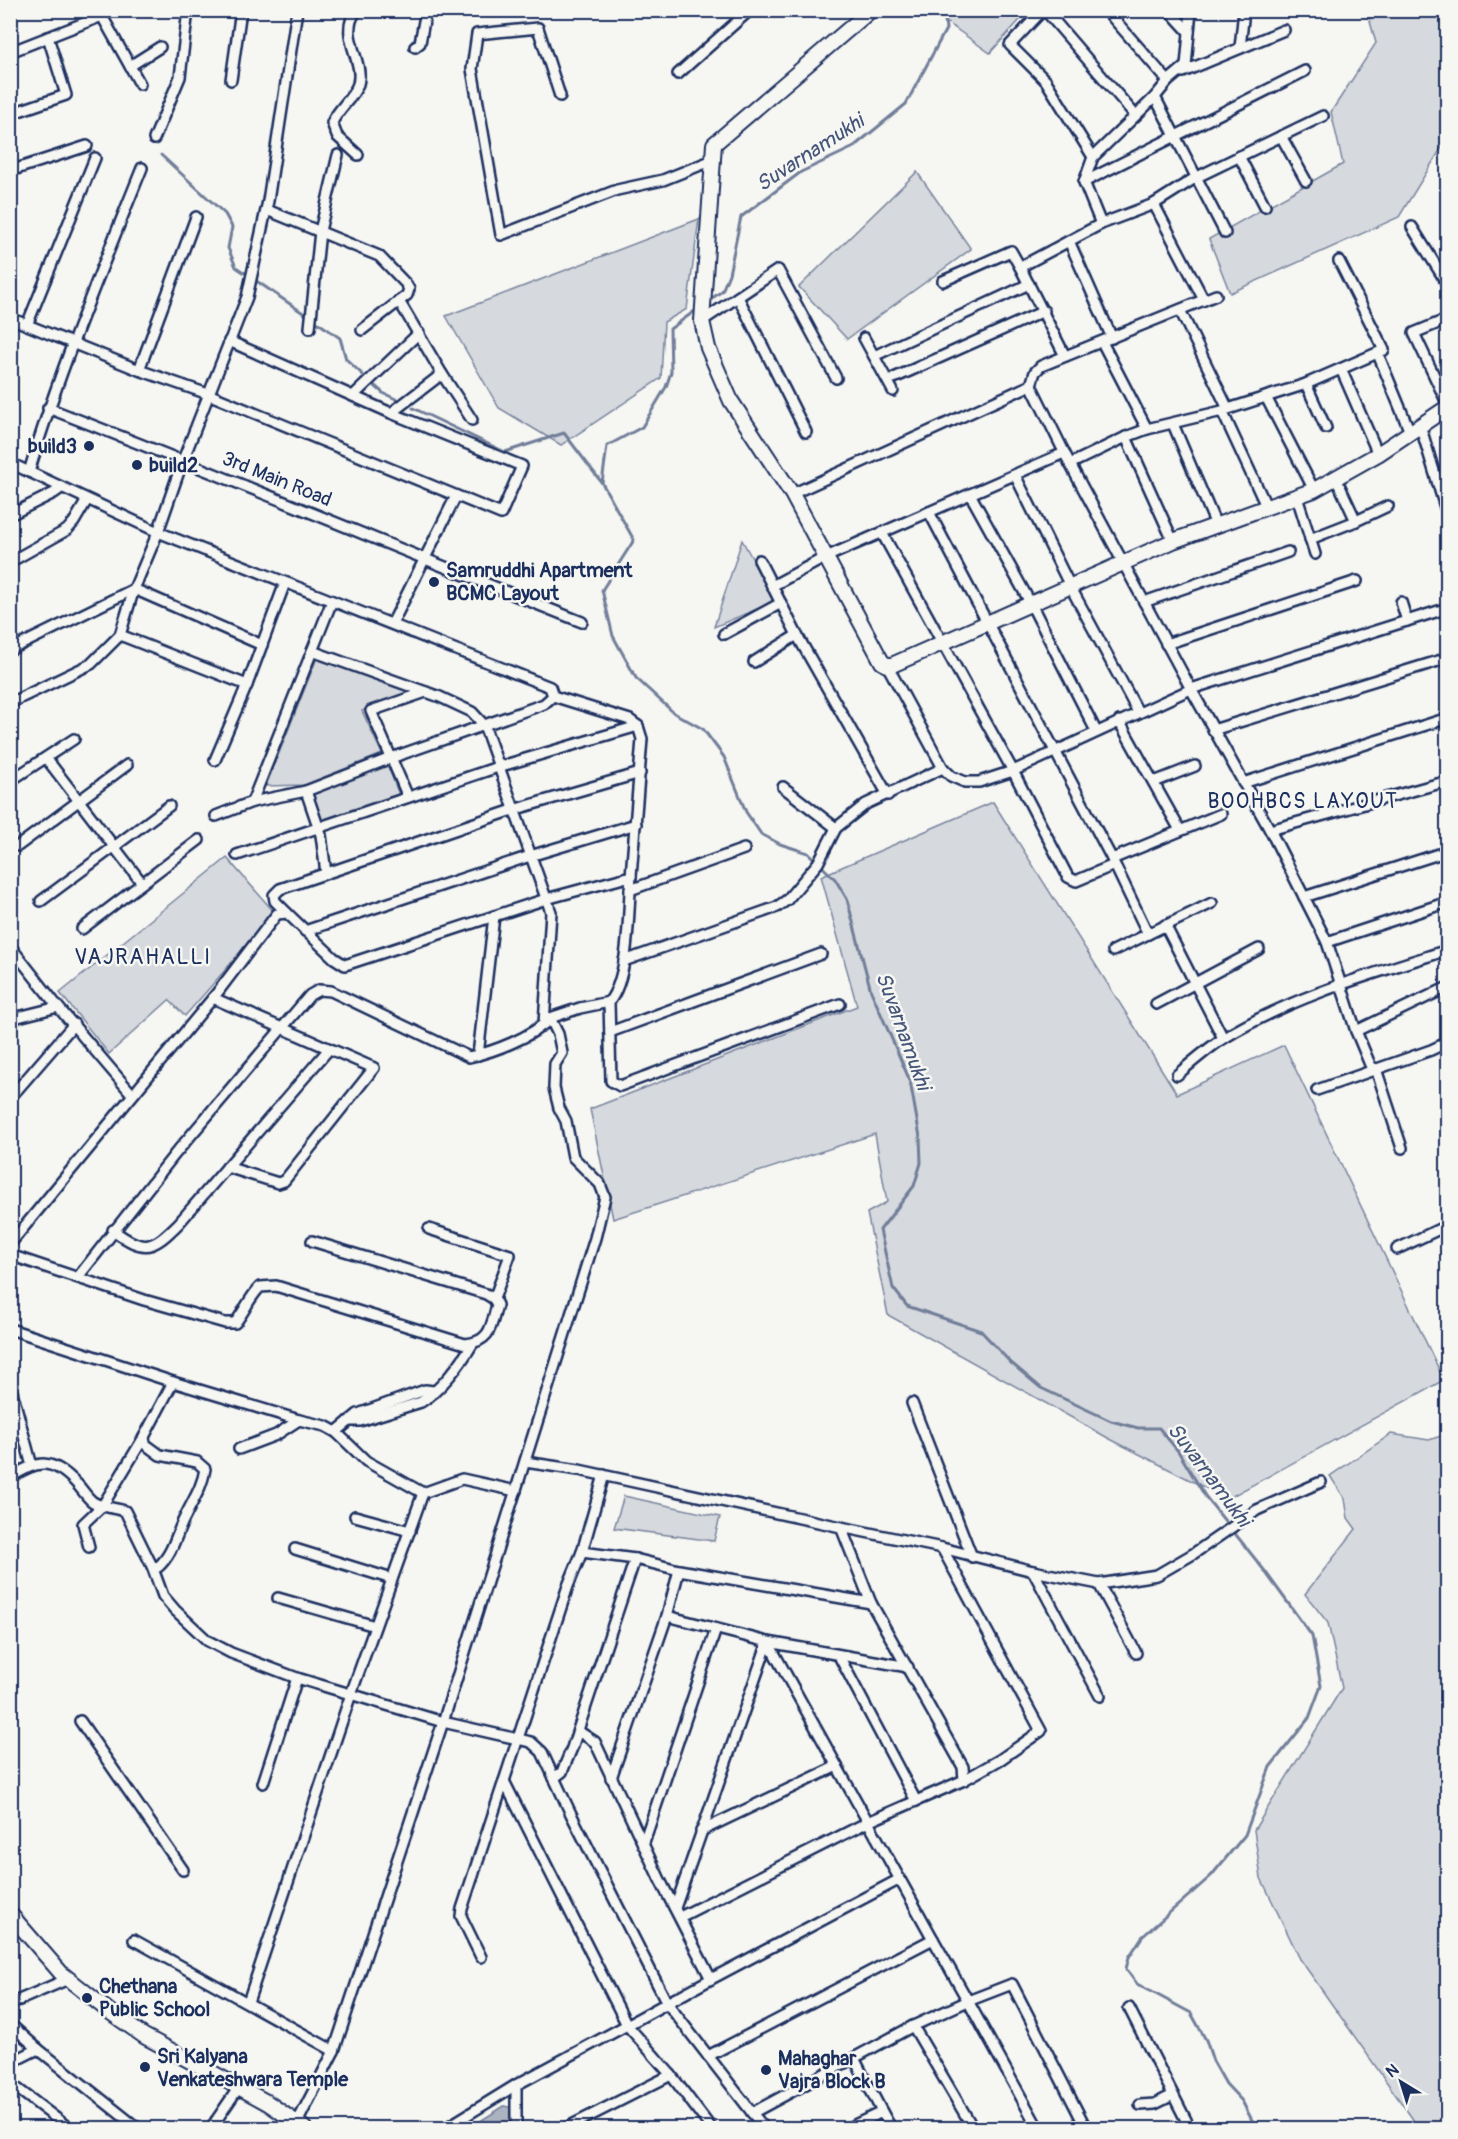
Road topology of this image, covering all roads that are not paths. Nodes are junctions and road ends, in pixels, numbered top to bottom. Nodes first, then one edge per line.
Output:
1 (188, 10) edge
2 (241, 10) edge
3 (297, 10) edge
4 (357, 10) edge
5 (426, 10) edge
6 (750, 10) edge
7 (871, 10) edge
8 (1044, 10) edge
9 (1106, 10) edge
10 (1169, 10) edge
11 (1191, 10) edge
12 (1244, 10) edge
13 (1284, 30) dead end
14 (1189, 32) junction
15 (48, 37) junction
16 (159, 47) dead end
17 (415, 47) dead end
18 (1240, 48) junction
19 (10, 52) edge
20 (130, 66) junction
21 (1305, 71) dead end
22 (678, 74) dead end
23 (1178, 74) junction
24 (231, 80) dead end
25 (1168, 81) junction
26 (140, 84) dead end
27 (560, 96) dead end
28 (1155, 97) junction
29 (10, 114) edge
30 (1135, 115) junction
31 (1323, 116) dead end
32 (1175, 136) junction
33 (1281, 136) junction
34 (154, 139) dead end
35 (87, 146) dead end
36 (338, 155) dead end
37 (358, 155) dead end
38 (1239, 156) junction
39 (1093, 157) junction
40 (95, 158) dead end
41 (713, 160) junction
42 (142, 168) dead end
43 (10, 171) edge
44 (1195, 178) junction
45 (1306, 181) dead end
46 (1084, 182) junction
47 (1154, 204) junction
48 (1265, 206) dead end
49 (267, 210) junction
50 (196, 217) dead end
51 (1101, 224) junction
52 (1412, 227) dead end
53 (320, 231) junction
54 (1225, 233) dead end
55 (1069, 241) junction
56 (1339, 261) dead end
57 (1020, 267) junction
58 (943, 281) dead end
59 (1029, 284) junction
60 (1448, 285) edge
61 (1216, 295) dead end
62 (738, 297) junction
63 (1204, 300) junction
64 (399, 301) junction
65 (1180, 310) junction
66 (1044, 311) junction
67 (10, 318) edge
68 (1448, 319) edge
69 (702, 321) junction
70 (27, 325) junction
71 (310, 328) dead end
72 (362, 330) dead end
73 (419, 333) junction
74 (864, 338) dead end
75 (1107, 340) junction
76 (229, 341) junction
77 (72, 343) junction
78 (1378, 354) junction
79 (874, 356) junction
80 (1065, 356) junction
81 (1341, 369) junction
82 (140, 370) junction
83 (442, 374) junction
84 (836, 378) dead end
85 (894, 378) dead end
86 (1306, 384) junction
87 (1031, 385) junction
88 (893, 392) dead end
89 (208, 394) junction
90 (353, 396) junction
91 (1266, 397) junction
92 (1448, 406) edge
93 (48, 408) junction
94 (1225, 410) junction
95 (391, 412) junction
96 (472, 420) dead end
97 (1173, 424) junction
98 (1326, 428) dead end
99 (1147, 429) junction
100 (1415, 429) junction
101 (806, 432) dead end
102 (1126, 437) junction
103 (1064, 453) junction
104 (1378, 454) junction
105 (183, 460) junction
106 (10, 464) edge
107 (1070, 464) junction
108 (29, 472) junction
109 (1015, 475) junction
110 (1336, 478) junction
111 (61, 488) junction
112 (1314, 490) junction
113 (792, 494) junction
114 (970, 494) junction
115 (456, 496) junction
116 (1296, 497) junction
117 (87, 500) junction
118 (1388, 506) dead end
119 (1266, 508) junction
120 (929, 512) junction
121 (10, 515) edge
122 (1448, 517) edge
123 (1356, 522) junction
124 (1216, 525) junction
125 (158, 532) junction
126 (882, 533) junction
127 (1310, 539) junction
128 (1173, 541) junction
129 (1288, 552) dead end
130 (1315, 554) dead end
131 (826, 557) junction
132 (425, 560) junction
133 (759, 560) dead end
134 (10, 562) edge
135 (1122, 562) junction
136 (1357, 581) dead end
137 (285, 583) junction
138 (772, 586) junction
139 (1070, 586) junction
140 (134, 589) junction
141 (332, 601) junction
142 (1144, 602) junction
143 (1401, 602) dead end
144 (781, 603) junction
145 (1031, 604) junction
146 (1448, 608) edge
147 (1407, 621) junction
148 (582, 622) dead end
149 (987, 622) junction
150 (392, 624) junction
151 (724, 634) dead end
152 (120, 635) junction
153 (797, 635) junction
154 (943, 642) junction
155 (1166, 644) junction
156 (261, 645) junction
157 (10, 650) edge
158 (312, 651) junction
159 (1448, 658) edge
160 (754, 662) dead end
161 (887, 665) junction
162 (247, 685) junction
163 (1191, 689) junction
164 (426, 692) junction
165 (553, 696) junction
166 (10, 703) edge
167 (1138, 712) junction
168 (1448, 718) edge
169 (1119, 721) junction
170 (484, 725) junction
171 (638, 726) junction
172 (1213, 729) junction
173 (1096, 731) junction
174 (74, 739) dead end
175 (1054, 750) junction
176 (46, 758) junction
177 (391, 758) junction
178 (215, 760) dead end
179 (127, 765) dead end
180 (1195, 766) dead end
181 (498, 767) junction
182 (942, 768) junction
183 (1013, 771) junction
184 (640, 773) junction
185 (10, 781) edge
186 (1448, 781) edge
187 (1154, 782) junction
188 (1243, 783) junction
189 (783, 787) dead end
190 (306, 791) junction
191 (888, 795) junction
192 (408, 797) junction
193 (79, 801) junction
194 (252, 802) junction
195 (169, 806) dead end
196 (513, 810) junction
197 (1221, 814) dead end
198 (216, 816) dead end
199 (636, 824) junction
200 (318, 827) junction
201 (836, 828) junction
202 (1180, 830) junction
203 (1270, 830) junction
204 (199, 840) dead end
205 (18, 846) dead end
206 (114, 847) junction
207 (744, 849) dead end
208 (1448, 851) edge
209 (237, 855) dead end
210 (530, 856) junction
211 (1113, 862) junction
212 (326, 873) junction
213 (631, 876) junction
214 (142, 883) junction
215 (630, 890) junction
216 (1304, 897) junction
217 (546, 899) junction
218 (42, 901) dead end
219 (1448, 902) edge
220 (1212, 903) dead end
221 (286, 913) junction
222 (494, 916) junction
223 (1165, 925) junction
224 (82, 929) dead end
225 (305, 931) junction
226 (1148, 934) junction
227 (1327, 942) junction
228 (10, 946) edge
229 (1259, 949) dead end
230 (1448, 950) edge
231 (1113, 951) dead end
232 (821, 954) dead end
233 (624, 961) junction
234 (1195, 983) junction
235 (1341, 984) junction
236 (1448, 987) edge
237 (213, 998) junction
238 (609, 1002) junction
239 (840, 1004) dead end
240 (1156, 1004) dead end
241 (58, 1007) junction
242 (10, 1019) edge
243 (547, 1021) junction
244 (74, 1024) junction
245 (282, 1028) junction
246 (1356, 1031) junction
247 (610, 1032) junction
248 (1223, 1038) junction
249 (1448, 1042) edge
250 (329, 1049) junction
251 (478, 1055) junction
252 (1376, 1069) junction
253 (1177, 1075) dead end
254 (1317, 1090) dead end
255 (132, 1094) junction
256 (10, 1098) edge
257 (1402, 1148) dead end
258 (227, 1167) junction
259 (1448, 1225) edge
260 (429, 1229) dead end
261 (114, 1230) junction
262 (312, 1241) dead end
263 (10, 1244) edge
264 (1397, 1249) dead end
265 (10, 1255) edge
266 (78, 1277) junction
267 (494, 1299) junction
268 (10, 1329) edge
269 (473, 1343) junction
270 (173, 1382) junction
271 (10, 1384) edge
272 (912, 1403) dead end
273 (299, 1420) junction
274 (336, 1432) junction
275 (144, 1437) junction
276 (239, 1449) dead end
277 (525, 1462) junction
278 (32, 1466) junction
279 (604, 1476) junction
280 (10, 1478) edge
281 (1321, 1482) dead end
282 (516, 1491) junction
283 (423, 1493) junction
284 (103, 1505) junction
285 (355, 1516) dead end
286 (841, 1527) junction
287 (410, 1531) junction
288 (89, 1547) dead end
289 (942, 1548) junction
290 (295, 1549) dead end
291 (582, 1552) junction
292 (972, 1557) junction
293 (635, 1559) junction
294 (152, 1566) junction
295 (680, 1570) junction
296 (1032, 1571) junction
297 (392, 1580) junction
298 (1099, 1584) junction
299 (278, 1598) dead end
300 (871, 1603) junction
301 (667, 1616) junction
302 (375, 1626) junction
303 (716, 1629) junction
304 (768, 1642) junction
305 (1136, 1653) dead end
306 (839, 1656) junction
307 (908, 1667) junction
308 (297, 1678) junction
309 (351, 1694) junction
310 (1100, 1696) dead end
311 (80, 1721) dead end
312 (443, 1722) junction
313 (578, 1731) junction
314 (518, 1740) junction
315 (837, 1766) junction
316 (554, 1778) junction
317 (611, 1778) junction
318 (964, 1780) junction
319 (504, 1781) junction
320 (262, 1783) dead end
321 (916, 1801) junction
322 (868, 1822) junction
323 (702, 1831) junction
324 (643, 1845) junction
325 (183, 1870) dead end
326 (900, 1879) junction
327 (675, 1908) junction
328 (10, 1914) edge
329 (680, 1917) junction
330 (933, 1939) junction
331 (134, 1940) dead end
332 (481, 1957) dead end
333 (68, 1979) junction
334 (711, 1979) junction
335 (968, 2001) junction
336 (248, 2002) junction
337 (667, 2003) junction
338 (10, 2004) edge
339 (1129, 2008) dead end
340 (10, 2024) edge
341 (627, 2025) junction
342 (913, 2026) junction
343 (38, 2049) junction
344 (334, 2051) junction
345 (708, 2056) junction
346 (854, 2058) junction
347 (10, 2063) edge
348 (671, 2075) junction
349 (10, 2083) edge
350 (516, 2085) junction
351 (240, 2087) junction
352 (1173, 2095) junction
353 (1140, 2105) dead end
354 (882, 2112) junction
355 (752, 2113) junction
356 (135, 2126) dead end
357 (300, 2126) edge
358 (69, 2128) edge
359 (214, 2128) edge
360 (446, 2128) edge
361 (516, 2128) edge
362 (566, 2128) edge
363 (711, 2128) edge
364 (764, 2128) edge
365 (848, 2128) edge
366 (891, 2128) edge
367 (973, 2128) edge
368 (1038, 2128) edge
369 (1086, 2128) edge
370 (1190, 2128) edge

1 - 34 street
2 - 24 street
3 - 49 street
4 - 37 street
5 - 17 street
6 - 22 street
7 - 41 street
8 - 30 street
8 - 39 street
9 - 25 street
10 - 14 street
11 - 14 street
12 - 18 street
13 - 18 street
14 - 23 street
15 - 19 street
15 - 20 street
15 - 29 street
16 - 20 street
18 - 23 street
20 - 26 street
21 - 32 street
23 - 25 street
25 - 28 street
27 - 41 street
28 - 30 street
28 - 32 street
30 - 39 street
31 - 33 street
32 - 44 street
32 - 46 street
33 - 38 street
33 - 45 street
35 - 43 street
36 - 53 street
38 - 44 street
38 - 48 street
39 - 46 street
40 - 70 street
41 - 69 street
42 - 77 street
44 - 47 street
44 - 54 street
46 - 51 street
47 - 51 street
47 - 63 street
49 - 53 street
49 - 76 street
50 - 82 street
51 - 55 street
52 - 60 street
53 - 64 street
53 - 71 street
55 - 57 street
55 - 75 street
56 - 78 street
57 - 58 street
57 - 59 street
59 - 66 street
59 - 79 street
61 - 63 street
62 - 69 street
62 - 84 street
62 - 101 street
63 - 65 street
64 - 72 street
64 - 73 street
65 - 75 street
65 - 94 street
66 - 80 street
66 - 85 street
67 - 70 street
68 - 92 street
69 - 113 street
70 - 77 street
73 - 83 street
73 - 90 street
74 - 79 street
75 - 80 street
75 - 99 street
76 - 89 street
76 - 90 street
77 - 82 street
77 - 93 street
78 - 81 street
78 - 100 street
79 - 88 street
80 - 87 street
81 - 86 street
81 - 104 street
82 - 89 street
83 - 95 street
83 - 96 street
86 - 91 street
86 - 98 street
87 - 103 street
87 - 113 street
89 - 105 street
89 - 115 street
90 - 95 street
91 - 94 street
91 - 112 street
92 - 100 street
93 - 105 street, 3rd Main Road
93 - 108 street
94 - 97 street
94 - 119 street
95 - 115 street
97 - 99 street
97 - 124 street
99 - 102 street
100 - 104 street
100 - 122 street
102 - 107 street
102 - 128 street
103 - 107 street
103 - 109 street
104 - 110 street
105 - 125 street
105 - 132 street, 3rd Main Road
106 - 108 street
107 - 135 street
108 - 111 street
109 - 114 street
109 - 139 street
110 - 112 street
110 - 123 street
111 - 117 street
111 - 121 street
112 - 116 street
113 - 131 street
114 - 120 street
114 - 145 street
115 - 132 street
116 - 119 street
116 - 127 street
117 - 125 street
117 - 134 street
118 - 123 street
119 - 124 street
120 - 126 street
120 - 149 street
123 - 127 street
124 - 128 street
125 - 137 street
125 - 140 street
126 - 131 street
126 - 154 street
127 - 130 street
128 - 135 street
129 - 142 street
131 - 138 street
131 - 161 street
132 - 148 street, 3rd Main Road
132 - 150 street
133 - 138 street
135 - 139 street
135 - 142 street
136 - 155 street
137 - 141 street
137 - 156 street
138 - 144 street
139 - 145 street
139 - 167 street
140 - 152 street
140 - 156 street
140 - 157 street
141 - 150 street
141 - 158 street
142 - 155 street
143 - 147 street
144 - 151 street
144 - 153 street
145 - 149 street
145 - 173 street
146 - 147 street
147 - 163 street
149 - 154 street
149 - 175 street
150 - 165 street
152 - 162 street
152 - 166 street
153 - 160 street
153 - 191 street
154 - 161 street
154 - 183 street
155 - 163 street
156 - 162 street
158 - 164 street
158 - 194 street
159 - 172 street
161 - 182 street
162 - 178 street
163 - 167 street
163 - 172 street
164 - 170 street
164 - 177 street
165 - 170 street
165 - 171 street
167 - 169 street
168 - 188 street
169 - 173 street
169 - 187 street
170 - 177 street
170 - 181 street
171 - 181 street
171 - 184 street
172 - 188 street
173 - 175 street
174 - 176 street
175 - 183 street
175 - 211 street
176 - 185 street
176 - 193 street
177 - 190 street
177 - 192 street
179 - 193 street
180 - 187 street
181 - 192 street
181 - 196 street
182 - 183 street
182 - 191 street
183 - 211 street
184 - 196 street
184 - 199 street
186 - 203 street
187 - 202 street
188 - 203 street
189 - 201 street
190 - 194 street
190 - 200 street
191 - 201 street
192 - 200 street
193 - 205 street
193 - 206 street
194 - 198 street
195 - 206 street
196 - 210 street
196 - 212 street
197 - 202 street
199 - 210 street
199 - 213 street
200 - 209 street
200 - 212 street
201 - 233 street
202 - 211 street
203 - 216 street
204 - 214 street
206 - 214 street
206 - 218 street
207 - 215 street
208 - 216 street
210 - 217 street
210 - 225 street
211 - 226 street
212 - 221 street
213 - 215 street
213 - 217 street
214 - 224 street
215 - 233 street
216 - 227 street
217 - 222 street
217 - 243 street
219 - 227 street
220 - 223 street
221 - 225 street
221 - 237 street
222 - 225 street
222 - 251 street
223 - 226 street
223 - 234 street
226 - 231 street
227 - 235 street
228 - 241 street
229 - 234 street
230 - 235 street
232 - 247 street
233 - 238 street
234 - 240 street
234 - 248 street
235 - 246 street
235 - 248 street
236 - 246 street
237 - 245 street
237 - 255 street
238 - 243 street
238 - 247 street
239 - 247 street
241 - 242 street
241 - 244 street
243 - 251 street
243 - 277 street
244 - 255 street
244 - 256 street
245 - 250 street
245 - 251 street
245 - 261 street
246 - 252 street
248 - 253 street
249 - 252 street
250 - 258 street
250 - 258 street
252 - 254 street
252 - 257 street
255 - 263 street
258 - 261 street
259 - 264 street
260 - 267 street
261 - 266 street
262 - 267 street
265 - 266 street
266 - 269 street
267 - 269 street
268 - 270 street
269 - 274 street
270 - 273 street
270 - 275 street
271 - 278 street
272 - 292 street
273 - 274 street
273 - 276 street
274 - 283 street
275 - 284 street
275 - 294 street
277 - 279 street
277 - 282 street
278 - 280 street
278 - 284 street
279 - 286 street
279 - 291 street
281 - 298 street
282 - 283 street
282 - 312 street
283 - 287 street
284 - 288 street
284 - 294 street
285 - 287 street
286 - 289 street
286 - 300 street
287 - 297 street
289 - 292 street
289 - 318 street
290 - 297 street
291 - 293 street
291 - 314 street
292 - 296 street
293 - 295 street
293 - 313 street
294 - 308 street
295 - 300 street
295 - 301 street
296 - 298 street
296 - 310 street
297 - 302 street
298 - 305 street
299 - 302 street
300 - 307 street
301 - 303 street
301 - 317 street
302 - 309 street
303 - 304 street
303 - 324 street
304 - 306 street
304 - 315 street
304 - 323 street
306 - 307 street
306 - 321 street
307 - 318 street
308 - 309 street
308 - 320 street
309 - 312 street
309 - 336 street
311 - 325 street
312 - 314 street
312 - 344 street
313 - 316 street
313 - 317 street
314 - 316 street
314 - 319 street
315 - 322 street
315 - 323 street
316 - 337 street
317 - 324 street
318 - 321 street
319 - 332 street
319 - 341 street
321 - 322 street
322 - 326 street
322 - 329 street
323 - 327 street
324 - 327 street
326 - 330 street
326 - 334 street
327 - 329 street
328 - 333 street
329 - 334 street
330 - 335 street
330 - 345 street
331 - 336 street
333 - 338 street
333 - 351 street
334 - 337 street
335 - 342 street
335 - 368 street
335 - 369 street
336 - 344 street
337 - 341 street
337 - 345 street
339 - 352 street
340 - 343 street
341 - 348 street
341 - 350 street
342 - 346 street
342 - 367 street
343 - 347 street
343 - 356 street
344 - 357 street
345 - 355 street
346 - 354 street
346 - 355 street
348 - 362 street
348 - 363 street
349 - 358 street
350 - 360 street
350 - 361 street
351 - 357 street
351 - 359 street
352 - 353 street
352 - 370 street
354 - 365 street
354 - 366 street
355 - 364 street

